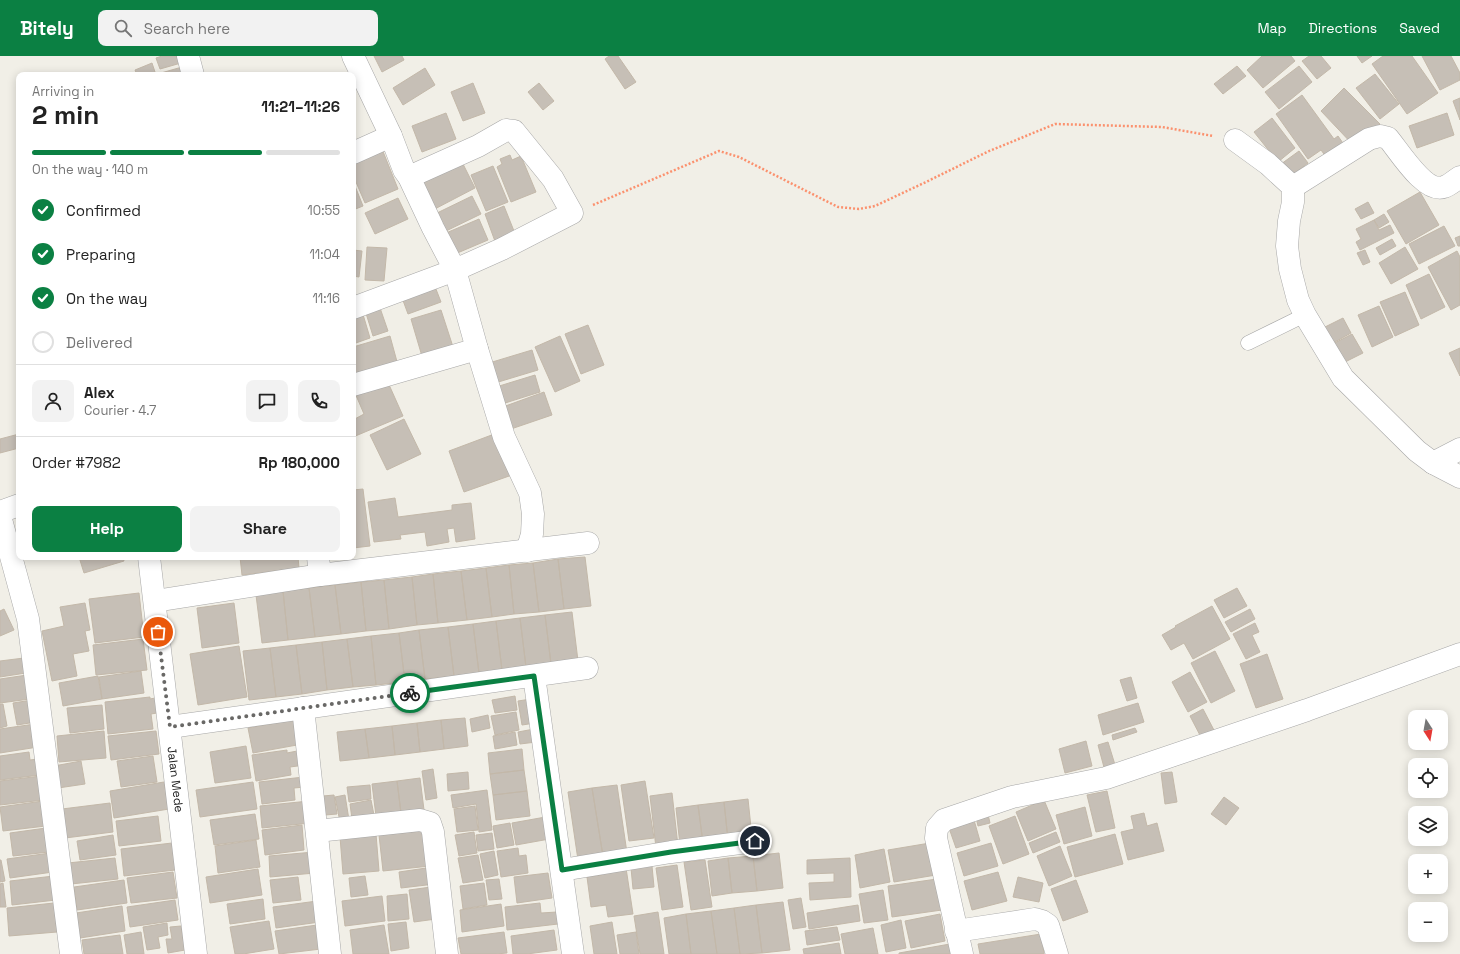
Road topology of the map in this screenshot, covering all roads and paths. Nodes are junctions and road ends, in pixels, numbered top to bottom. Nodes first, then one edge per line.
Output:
1 (188, 56) edge
2 (353, 56) edge
3 (192, 72) edge
4 (391, 136) junction
5 (1235, 140) joint
6 (356, 152) edge
7 (409, 177) junction
8 (1460, 177) edge
9 (1293, 187) junction
10 (572, 214) junction
11 (455, 270) junction
12 (356, 307) edge
13 (1305, 315) junction
14 (1248, 343) dead end
15 (477, 349) junction
16 (356, 384) edge
17 (1460, 449) edge
18 (1433, 463) junction
19 (1460, 477) edge
20 (16, 506) edge
21 (0, 512) edge
22 (0, 516) edge
23 (588, 543) dead end
24 (527, 551) junction
25 (149, 560) edge
26 (319, 566) edge
27 (155, 600) junction
28 (1460, 654) edge
29 (587, 668) dead end
30 (534, 676) junction
31 (303, 708) junction
32 (170, 727) junction
33 (317, 831) junction
34 (755, 841) dead end
35 (562, 870) junction
36 (956, 931) junction
37 (71, 954) edge
38 (196, 954) edge
39 (330, 954) edge
40 (447, 954) edge
41 (573, 954) edge
42 (962, 954) edge
43 (1057, 954) edge

1 - 3 street
2 - 4 street
4 - 6 street
4 - 7 street
5 - 9 street
5 - 10 path
7 - 10 street
7 - 11 street
8 - 9 street
9 - 13 street
10 - 11 street
11 - 12 street
11 - 15 street
13 - 14 lane
13 - 18 street
15 - 16 street
15 - 24 street
17 - 18 street
18 - 19 street
20 - 21 street
22 - 37 street
23 - 24 street
24 - 26 street
25 - 27 street, Jalan Mede
26 - 27 street
27 - 32 street, Jalan Mede
28 - 36 street
29 - 30 street
30 - 31 street
30 - 35 street
31 - 32 street
31 - 33 street
32 - 38 street, Jalan Mede
33 - 39 street
33 - 40 street
34 - 35 street
35 - 41 street
36 - 42 street
36 - 43 street

